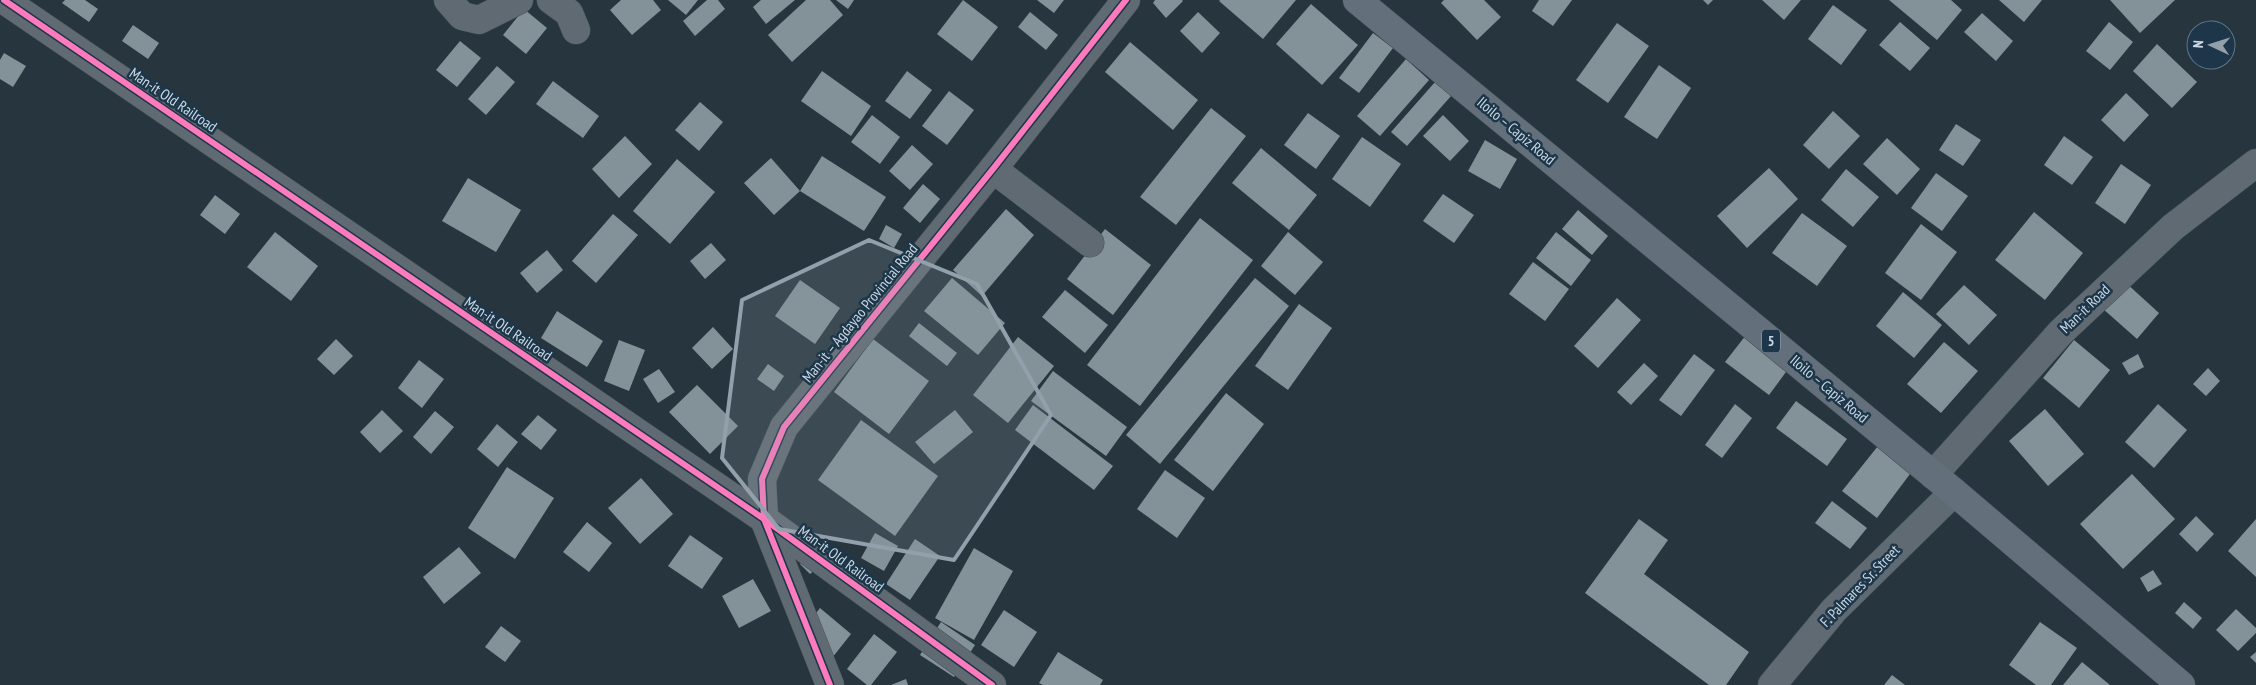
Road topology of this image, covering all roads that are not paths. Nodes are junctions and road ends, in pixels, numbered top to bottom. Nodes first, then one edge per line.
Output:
1 (4, 0) edge
2 (448, 0) edge
3 (518, 0) edge
4 (551, 0) edge
5 (1126, 0) edge
6 (1358, 0) edge
7 (576, 30) dead end
8 (2256, 163) edge
9 (993, 170) junction
10 (1090, 243) dead end
11 (1933, 475) junction
12 (1954, 492) junction
13 (764, 518) junction
14 (830, 685) edge
15 (992, 685) edge
16 (1772, 685) edge
17 (2181, 685) edge

1 - 13 street, Man-it Old Railroad
2 - 3 street
4 - 7 street
5 - 9 street, Man-it – Agdayao Provincial Road
6 - 11 highway, Iloilo – Capiz Road / 5
8 - 11 street, Man-it Road
9 - 10 street
9 - 13 street, Man-it – Agdayao Provincial Road
11 - 12 highway, Iloilo – Capiz Road / 5
12 - 16 street, F. Palmares Sr. Street
12 - 17 highway, Iloilo – Capiz Road / 5
13 - 14 street, Man-it – Agdayao Provincial Road
13 - 15 street, Man-it Old Railroad

